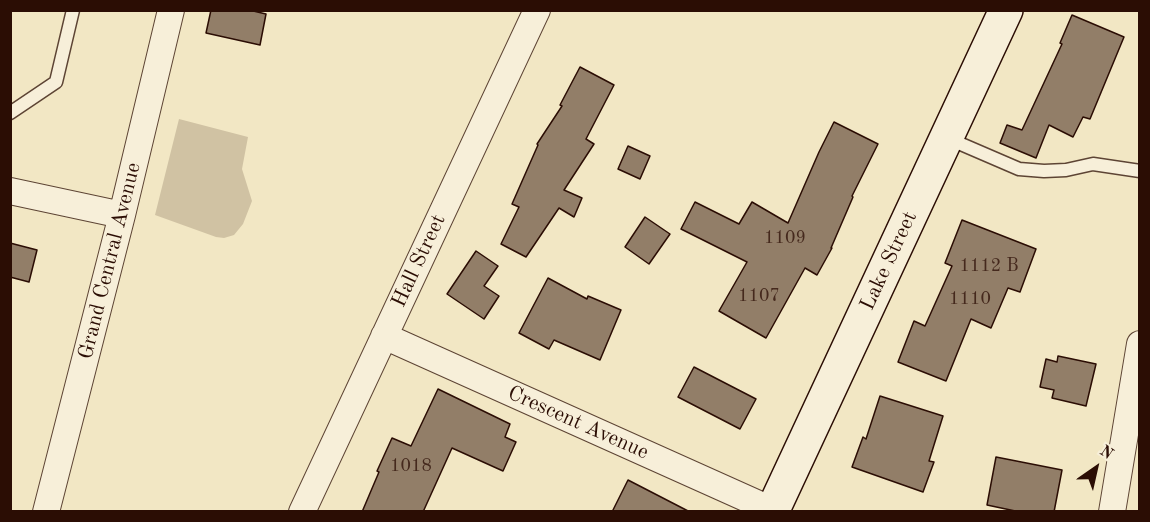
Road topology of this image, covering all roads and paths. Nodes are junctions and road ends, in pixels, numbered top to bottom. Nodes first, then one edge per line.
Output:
1 (73, 10) edge
2 (171, 10) edge
3 (537, 10) edge
4 (1006, 10) edge
5 (10, 113) edge
6 (946, 137) junction
7 (1140, 171) edge
8 (10, 191) edge
9 (122, 215) junction
10 (384, 336) junction
11 (1140, 344) edge
12 (772, 511) edge
13 (46, 512) edge
14 (302, 512) edge
15 (1112, 512) edge

1 - 5 lane
2 - 9 street, Grand Central Avenue
3 - 10 street, Hall Street
4 - 6 main road, Lake Street
6 - 7 lane
6 - 12 main road, Lake Street
8 - 9 street
9 - 13 street, Grand Central Avenue
10 - 12 street, Crescent Avenue
10 - 14 street, Hall Street
11 - 15 street

